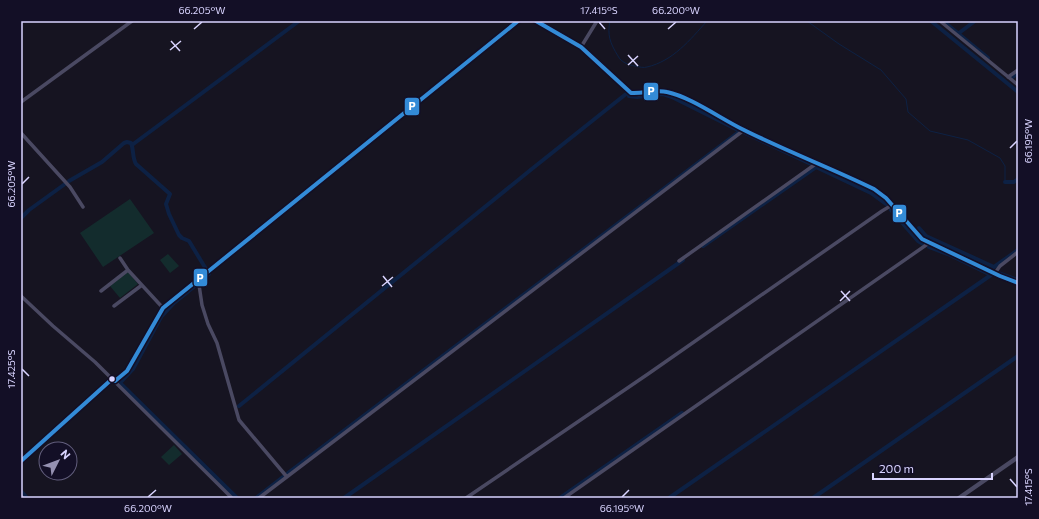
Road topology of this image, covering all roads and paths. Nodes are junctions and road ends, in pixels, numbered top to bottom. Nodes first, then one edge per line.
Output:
1 (132, 21) edge
2 (518, 21) edge
3 (536, 21) edge
4 (597, 21) edge
5 (940, 21) edge
6 (581, 47) junction
7 (1018, 70) edge
8 (1008, 77) junction
9 (1018, 85) edge
10 (21, 102) edge
11 (744, 130) junction
12 (21, 134) edge
13 (817, 163) junction
14 (892, 205) junction
15 (83, 207) dead end
16 (929, 243) junction
17 (1018, 252) edge
18 (120, 258) dead end
19 (679, 261) dead end
20 (128, 270) junction
21 (994, 273) junction
22 (198, 278) junction
23 (1018, 283) edge
24 (142, 284) junction
25 (101, 291) dead end
26 (21, 296) edge
27 (114, 306) dead end
28 (163, 308) junction
29 (114, 380) junction
30 (1018, 457) edge
31 (21, 461) edge
32 (287, 477) junction
33 (232, 498) edge
34 (259, 498) edge
35 (466, 498) edge
36 (564, 498) edge
37 (959, 498) edge

1 - 10 street
2 - 22 street
3 - 6 street
4 - 6 street
5 - 8 street
6 - 11 street
7 - 8 street
8 - 9 street
11 - 13 street
11 - 32 street
12 - 15 street
13 - 14 street
13 - 19 street
14 - 16 street
14 - 35 street
16 - 21 street
16 - 36 street
17 - 21 street
18 - 20 street
20 - 24 street
20 - 25 street
21 - 23 street
22 - 28 street
22 - 32 street
24 - 27 street
24 - 28 street
26 - 29 street
28 - 29 street
29 - 31 street
29 - 33 street
30 - 37 street
32 - 34 street

